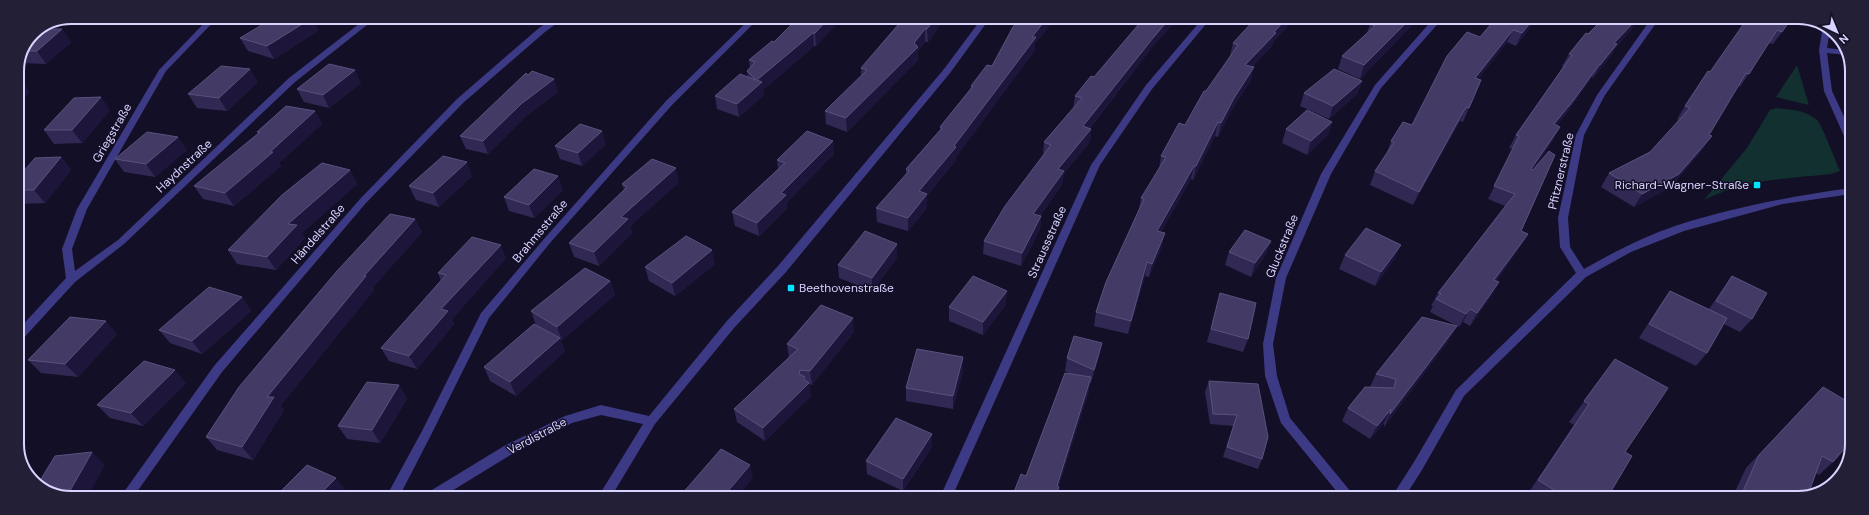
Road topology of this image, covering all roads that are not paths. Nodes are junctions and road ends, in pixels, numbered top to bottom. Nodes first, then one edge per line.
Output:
1 (207, 24) edge
2 (364, 24) edge
3 (552, 24) edge
4 (749, 24) edge
5 (982, 24) edge
6 (1202, 24) edge
7 (1434, 24) edge
8 (1651, 24) edge
9 (1823, 52) edge
10 (1845, 130) edge
11 (1845, 192) edge
12 (1582, 274) junction
13 (71, 279) junction
14 (24, 330) edge
15 (651, 421) junction
16 (131, 491) edge
17 (395, 491) edge
18 (441, 491) edge
19 (607, 491) edge
20 (949, 491) edge
21 (1344, 491) edge
22 (1402, 491) edge

1 - 13 street, Griegstraße
2 - 13 street, Haydnstraße
3 - 16 street, Händelstraße
4 - 17 street, Brahmsstraße
5 - 15 street
6 - 20 street, Straussstraße
7 - 21 street, Gluckstraße
8 - 12 street, Pfitznerstraße
9 - 10 street
11 - 12 street
12 - 22 street
13 - 14 street, Haydnstraße
15 - 18 street, Verdistraße
15 - 19 street

